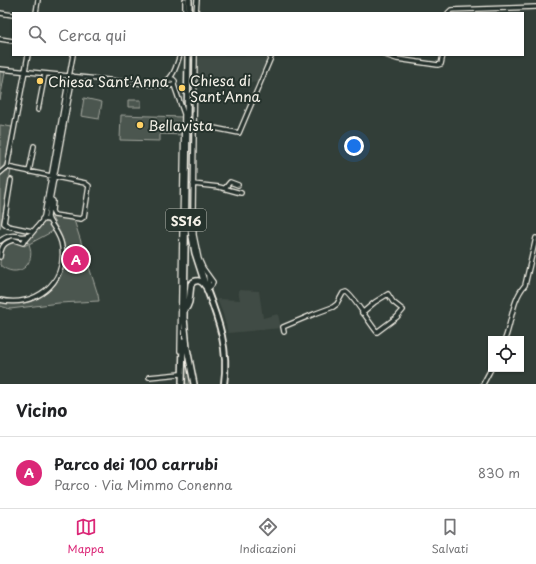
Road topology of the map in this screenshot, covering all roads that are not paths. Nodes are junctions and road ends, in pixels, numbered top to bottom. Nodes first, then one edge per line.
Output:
1 (38, 0) edge
2 (185, 0) edge
3 (189, 0) edge
4 (192, 0) edge
5 (197, 0) edge
6 (536, 7) edge
7 (36, 12) edge
8 (185, 12) edge
9 (189, 12) edge
10 (192, 12) edge
11 (196, 12) edge
12 (449, 12) edge
13 (0, 13) edge
14 (12, 15) edge
15 (0, 39) edge
16 (12, 41) edge
17 (28, 56) edge
18 (73, 56) edge
19 (180, 56) edge
20 (188, 56) edge
21 (191, 56) edge
22 (195, 56) edge
23 (272, 56) edge
24 (388, 56) edge
25 (443, 56) edge
26 (176, 65) junction
27 (0, 69) edge
28 (25, 72) junction
29 (45, 74) junction
30 (71, 76) junction
31 (169, 80) junction
32 (157, 84) junction
33 (173, 84) junction
34 (38, 110) dead end
35 (194, 124) junction
36 (34, 146) dead end
37 (7, 167) junction
38 (29, 172) junction
39 (0, 173) edge
40 (53, 177) junction
41 (11, 180) dead end
42 (193, 184) junction
43 (238, 184) dead end
44 (225, 188) junction
45 (241, 193) dead end
46 (49, 199) junction
47 (189, 217) junction
48 (43, 219) junction
49 (49, 220) junction
50 (32, 231) junction
51 (536, 238) edge
52 (25, 239) junction
53 (0, 241) edge
54 (0, 257) edge
55 (208, 289) junction
56 (0, 300) edge
57 (188, 306) junction
58 (362, 313) junction
59 (184, 318) junction
60 (284, 332) dead end
61 (506, 336) edge
62 (490, 372) edge
63 (180, 374) junction
64 (149, 377) dead end
65 (181, 384) edge
66 (195, 384) edge
67 (224, 384) edge
68 (483, 384) edge

1 - 7 street
2 - 8 street
3 - 9 highway
4 - 10 highway
5 - 11 street
6 - 12 street
13 - 14 street
15 - 16 street
17 - 28 street
18 - 30 street
19 - 26 street
20 - 59 highway, SS16
21 - 47 highway, SS16
22 - 35 street
23 - 35 street
24 - 25 street
26 - 31 street
26 - 33 street
27 - 28 street
28 - 29 street
28 - 37 street
29 - 30 street
29 - 34 street
30 - 32 street
30 - 40 street
31 - 32 street
31 - 33 street
31 - 33 street
32 - 33 street
33 - 63 street
35 - 42 street
36 - 38 street
37 - 38 street
37 - 39 street
38 - 40 street
40 - 46 street
40 - 46 street
41 - 50 street
42 - 44 street
42 - 55 street
43 - 44 street
44 - 45 street
46 - 48 street
46 - 49 street
47 - 55 highway, SS16
47 - 57 highway, SS16
48 - 49 street
48 - 50 street
48 - 52 street
49 - 56 street
50 - 52 street
51 - 61 street
52 - 53 street
52 - 54 street
55 - 57 highway
55 - 67 main road
57 - 66 highway, SS16
58 - 58 street
58 - 60 street
59 - 65 highway
59 - 66 highway, SS16
62 - 68 street
63 - 64 street
63 - 65 street

